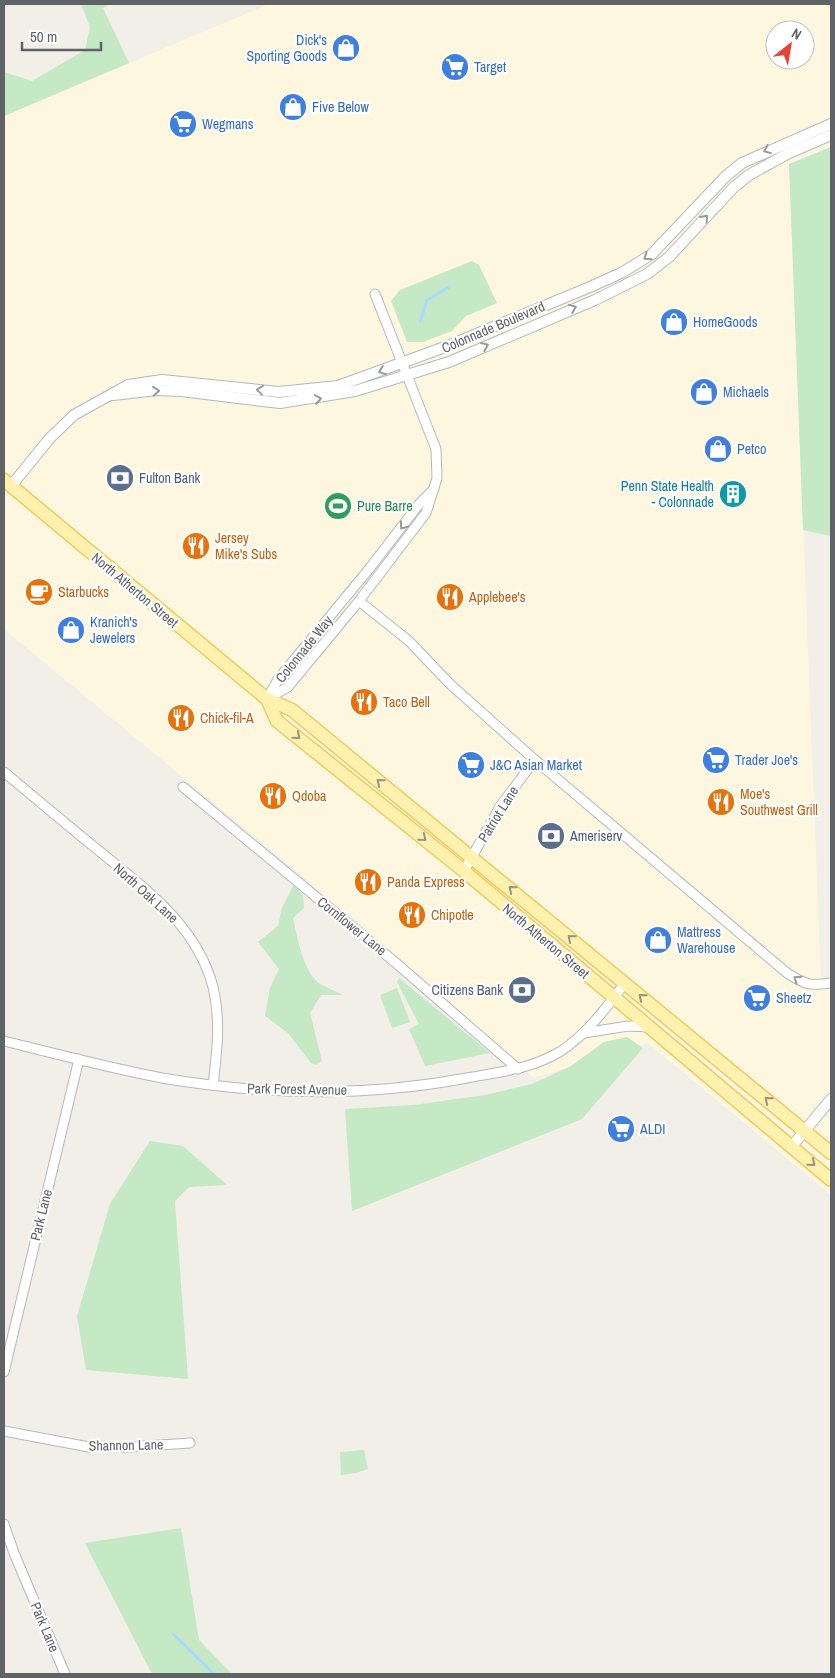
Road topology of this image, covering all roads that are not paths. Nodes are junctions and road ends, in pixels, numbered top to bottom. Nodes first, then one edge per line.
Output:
1 (831, 124) edge
2 (831, 135) edge
3 (375, 294) dead end
4 (404, 362) junction
5 (408, 374) junction
6 (108, 395) junction
7 (8, 483) edge
8 (434, 489) junction
9 (391, 542) junction
10 (359, 601) junction
11 (266, 699) junction
12 (535, 760) junction
13 (4, 772) edge
14 (183, 787) dead end
15 (472, 856) junction
16 (464, 871) junction
17 (625, 983) junction
18 (831, 983) edge
19 (614, 998) junction
20 (649, 1027) junction
21 (584, 1033) junction
22 (4, 1041) edge
23 (80, 1059) junction
24 (518, 1069) junction
25 (214, 1085) junction
26 (831, 1099) edge
27 (805, 1131) junction
28 (792, 1146) junction
29 (831, 1153) edge
30 (831, 1180) edge
31 (4, 1372) edge
32 (4, 1431) edge
33 (190, 1442) dead end
34 (4, 1524) edge
35 (6, 1538) edge
36 (65, 1674) edge

1 -> 4 street, Colonnade Boulevard
5 -> 2 street, Colonnade Boulevard
3 - 4 street, Colonnade Way
4 - 5 street, Colonnade Way
4 -> 6 street, Colonnade Boulevard
6 -> 5 street, Colonnade Boulevard
5 - 8 street, Colonnade Way
6 - 7 street, Colonnade Boulevard
7 - 11 main road, North Atherton Street
8 -> 9 street, Colonnade Way
8 - 10 street, Colonnade Way
9 - 10 street, Colonnade Way
9 - 11 street, Colonnade Way
10 - 11 street, Colonnade Way
10 - 12 street
15 -> 11 main road, North Atherton Street
11 -> 16 main road, North Atherton Street
12 - 15 street, Patriot Lane
18 -> 12 street
13 - 25 street, North Oak Lane
14 - 24 street, Cornflower Lane
15 - 16 street, Patriot Lane
17 -> 15 main road, North Atherton Street
16 - 19 main road, North Atherton Street
17 - 19 street, Park Forest Avenue
27 -> 17 main road, North Atherton Street
19 - 20 main road, North Atherton Street
19 - 21 street, Park Forest Avenue
20 - 21 street, Park Forest Avenue
20 - 28 main road, North Atherton Street
21 - 24 street, Park Forest Avenue
22 - 23 street, Park Forest Avenue
23 - 25 street, Park Forest Avenue
23 - 31 street, Park Lane
24 - 25 street, Park Forest Avenue
26 - 27 street
27 - 28 street
27 - 29 main road, North Atherton Street
28 -> 30 main road, North Atherton Street
32 - 33 street, Shannon Lane
34 - 35 street, Park Lane
35 - 36 street, Park Lane

